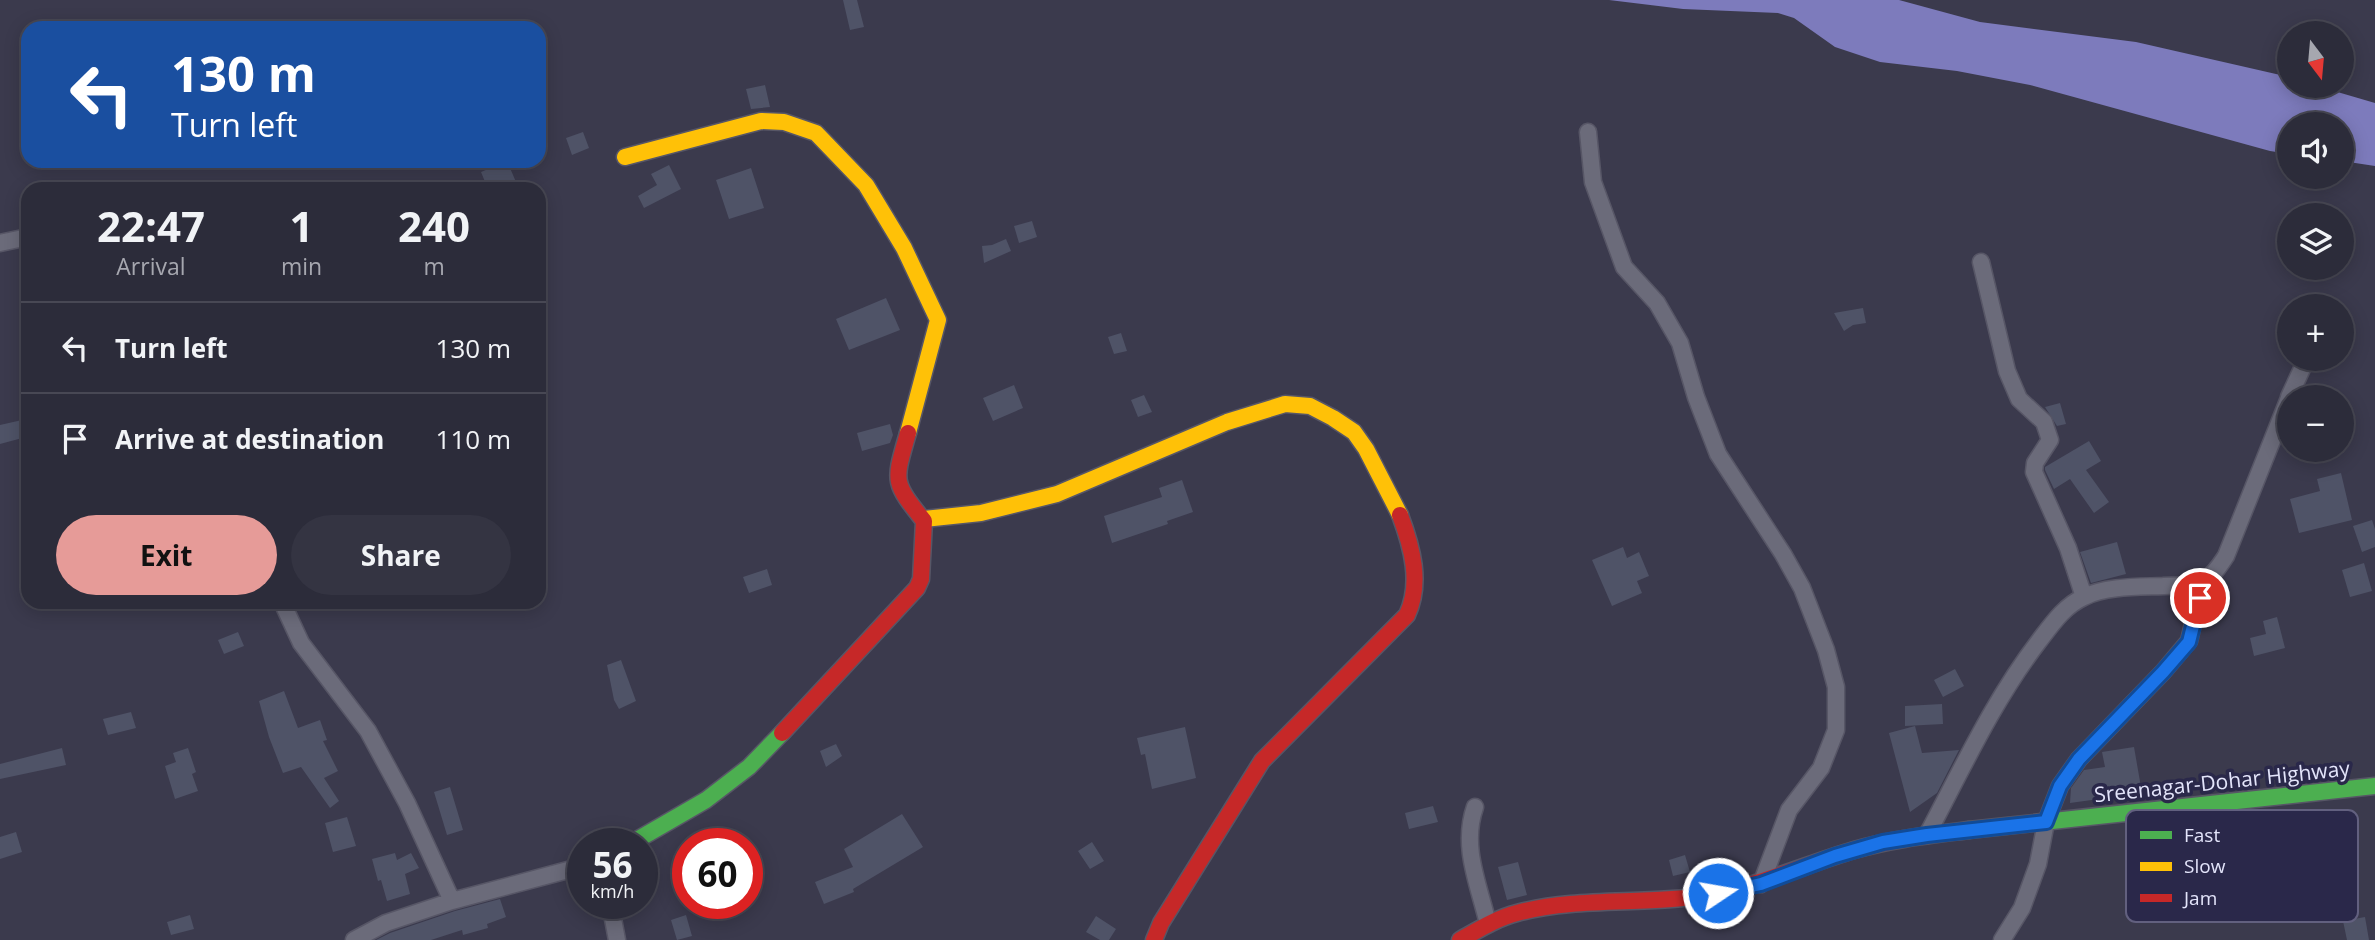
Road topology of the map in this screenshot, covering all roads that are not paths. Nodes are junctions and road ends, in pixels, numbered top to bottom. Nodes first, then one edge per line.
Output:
1 (1588, 132) dead end
2 (625, 157) dead end
3 (21, 238) edge
4 (0, 243) edge
5 (1981, 262) dead end
6 (2277, 428) edge
7 (924, 519) junction
8 (2203, 581) junction
9 (2084, 597) junction
10 (285, 609) edge
11 (2375, 786) edge
12 (1475, 807) dead end
13 (2156, 810) edge
14 (2126, 813) edge
15 (2046, 822) junction
16 (657, 828) edge
17 (1927, 835) junction
18 (567, 870) edge
19 (1761, 884) junction
20 (453, 901) junction
21 (613, 919) edge
22 (1488, 924) junction
23 (354, 940) edge
24 (617, 940) edge
25 (1154, 940) edge
26 (1460, 940) edge
27 (2002, 940) edge

1 - 19 street
2 - 7 street
3 - 4 street
5 - 9 street
6 - 8 street
7 - 16 street
7 - 25 street
8 - 9 street
8 - 15 street
9 - 17 street
10 - 20 street
11 - 13 street, Sreenagar-Dohar Highway
12 - 22 street
14 - 15 street, Sreenagar-Dohar Highway
15 - 17 street, Sreenagar-Dohar Highway
15 - 27 street
17 - 19 street, Sreenagar-Dohar Highway
18 - 20 street
19 - 22 street, Sreenagar-Dohar Highway
20 - 23 street
21 - 24 street
22 - 26 street, Sreenagar-Dohar Highway

